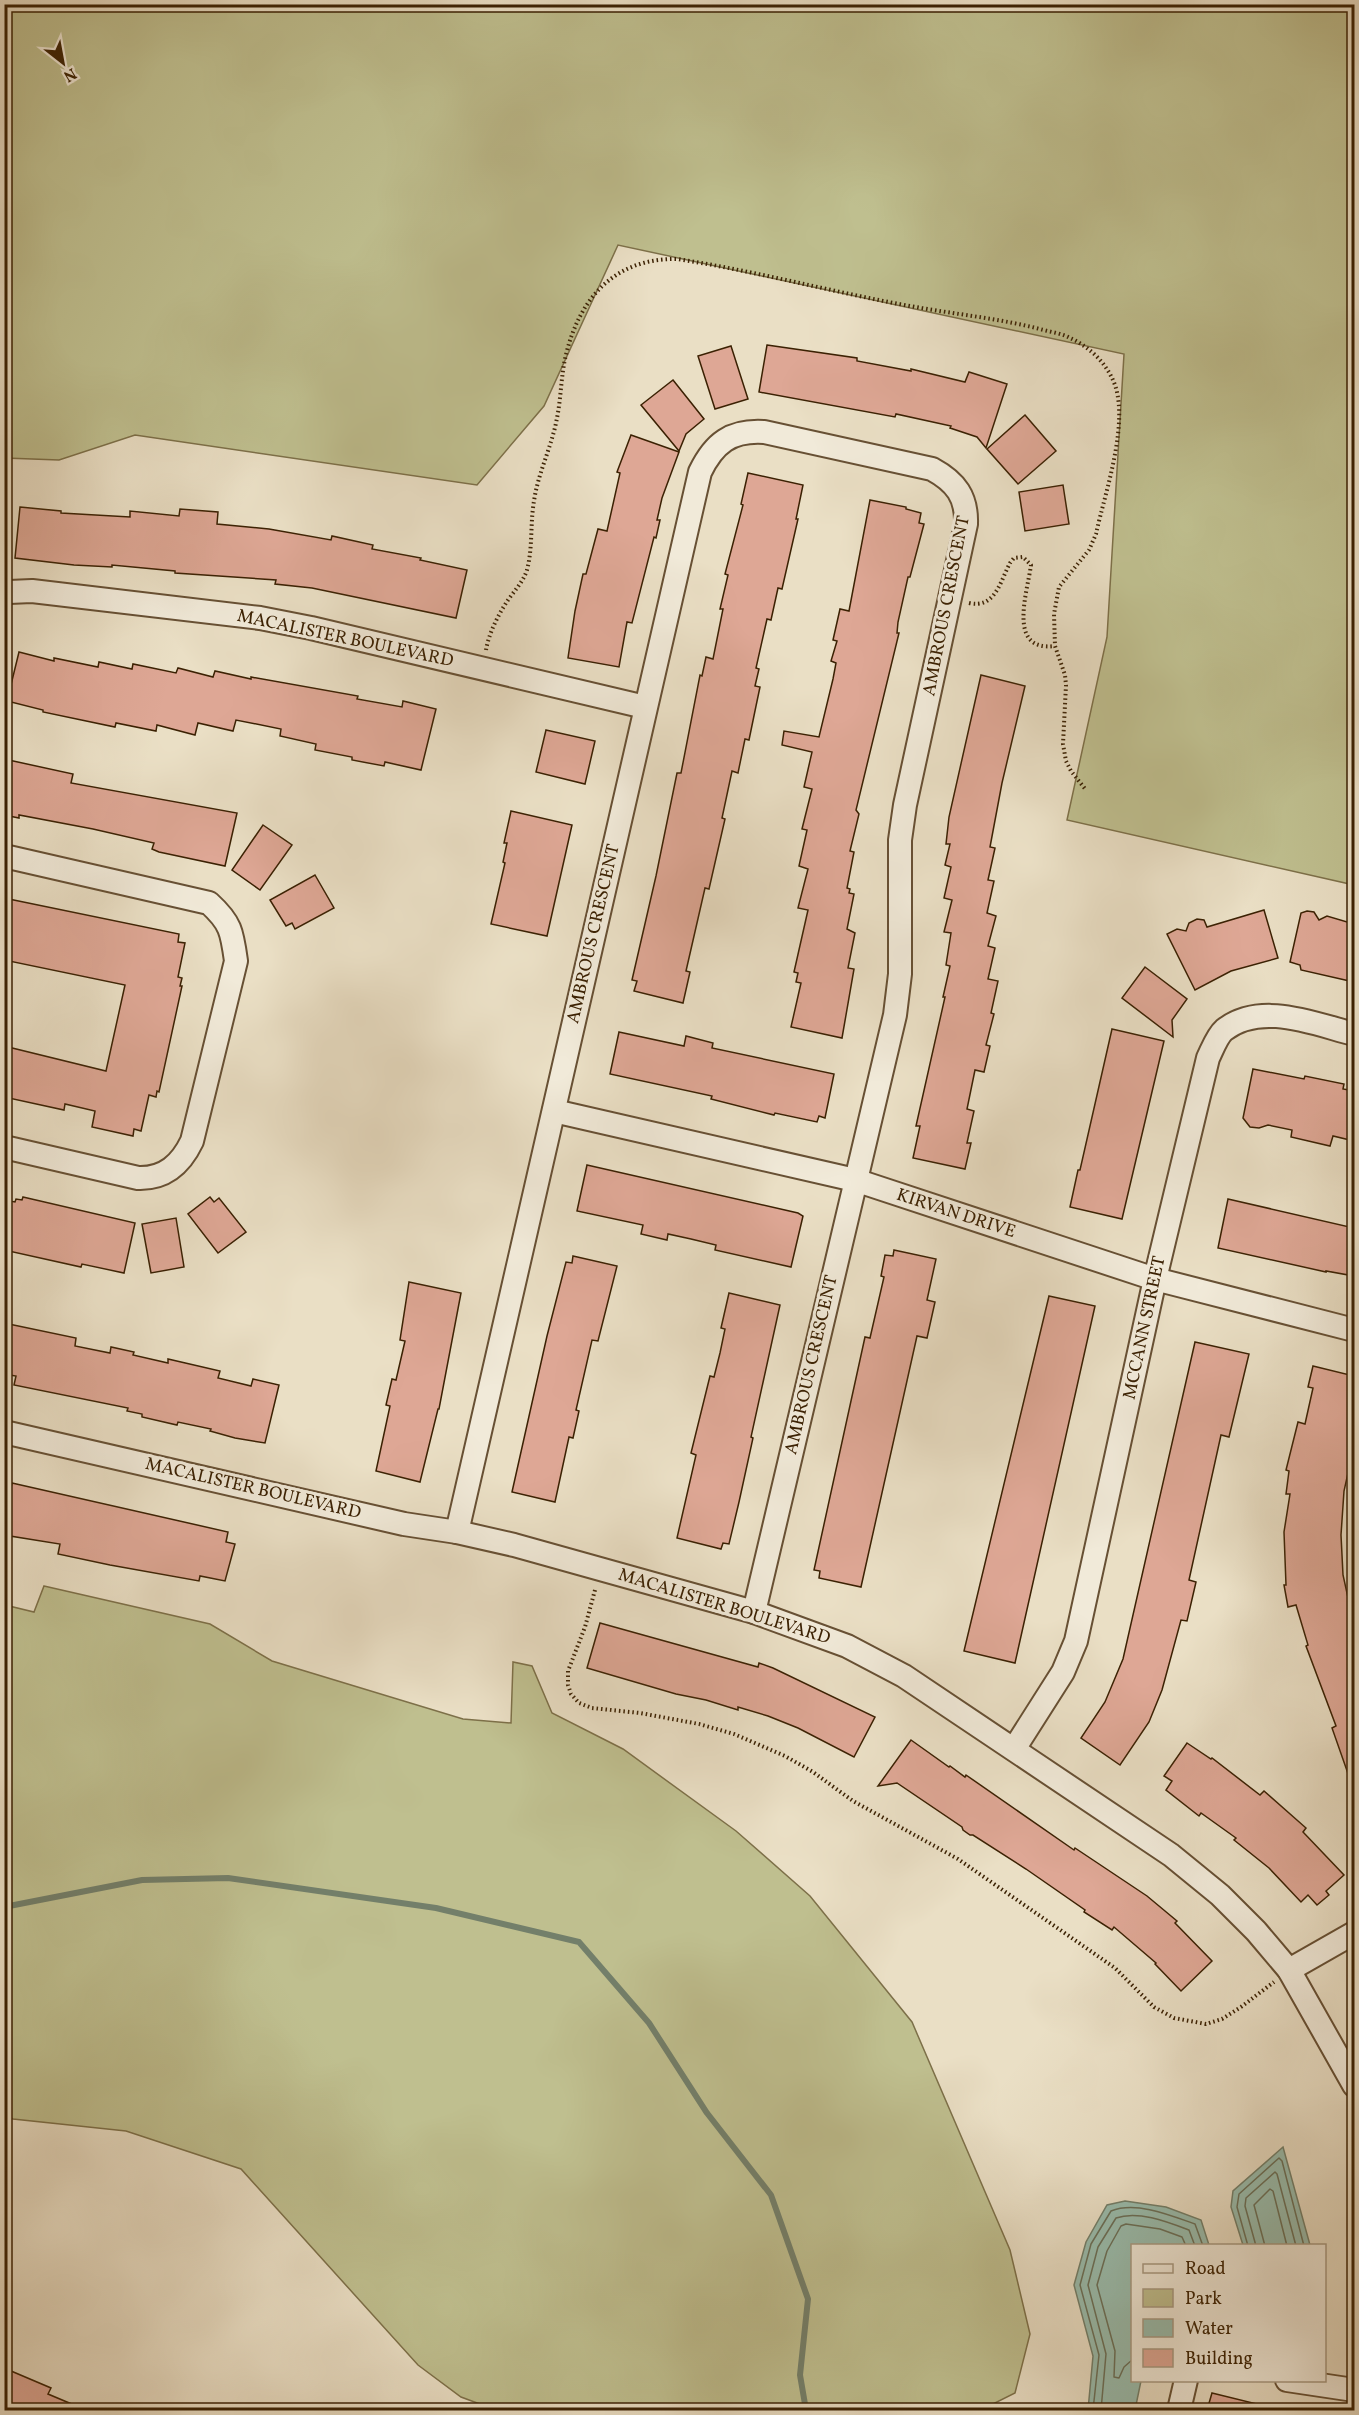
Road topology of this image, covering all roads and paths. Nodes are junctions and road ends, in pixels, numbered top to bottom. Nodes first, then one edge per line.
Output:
1 (4, 594) edge
2 (951, 598) junction
3 (1055, 646) junction
4 (481, 668) junction
5 (645, 708) junction
6 (1086, 790) dead end
7 (4, 856) edge
8 (1354, 1034) edge
9 (554, 1111) junction
10 (4, 1147) edge
11 (855, 1180) junction
12 (1155, 1279) junction
13 (1354, 1330) edge
14 (4, 1432) edge
15 (457, 1532) junction
16 (600, 1568) junction
17 (754, 1612) junction
18 (1014, 1749) junction
19 (1354, 1933) edge
20 (1289, 1970) junction
21 (1354, 2085) edge
22 (1186, 2382) edge
23 (1299, 2382) edge
24 (1354, 2391) edge
25 (1179, 2410) edge

1 - 4 street, MACALISTER BOULEVARD
2 - 3 path
2 - 5 street, AMBROUS CRESCENT
2 - 11 street, AMBROUS CRESCENT
3 - 4 path
3 - 6 path
4 - 5 street, MACALISTER BOULEVARD
5 - 9 street, AMBROUS CRESCENT
7 - 10 street
8 - 12 street, MCCANN STREET
9 - 11 street, KIRVAN DRIVE
9 - 15 street, AMBROUS CRESCENT
11 - 12 street, KIRVAN DRIVE
11 - 17 street, AMBROUS CRESCENT
12 - 13 street, KIRVAN DRIVE
12 - 18 street, MCCANN STREET
14 - 15 street, MACALISTER BOULEVARD
15 - 16 street, MACALISTER BOULEVARD
16 - 17 street, MACALISTER BOULEVARD
16 - 20 path
17 - 18 street, MACALISTER BOULEVARD
18 - 20 street, MACALISTER BOULEVARD
19 - 20 street
20 - 21 street, MACALISTER BOULEVARD
22 - 25 street
23 - 24 street

